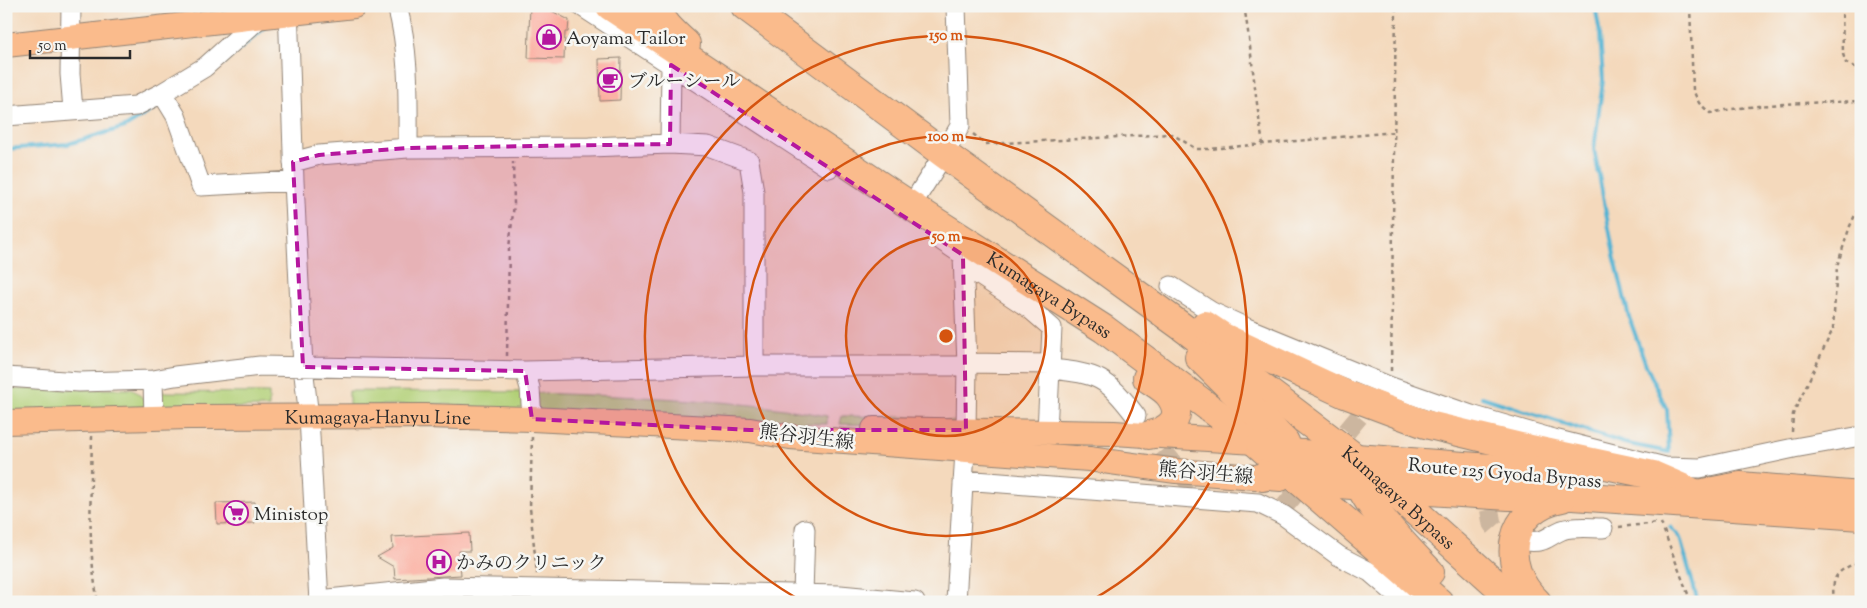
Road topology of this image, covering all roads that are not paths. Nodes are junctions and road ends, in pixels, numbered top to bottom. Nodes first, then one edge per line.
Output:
1 (71, 6) edge
2 (354, 6) edge
3 (397, 6) edge
4 (580, 6) edge
5 (610, 6) edge
6 (654, 6) edge
7 (745, 6) edge
8 (956, 6) edge
9 (291, 8) edge
10 (262, 15) junction
11 (70, 38) junction
12 (6, 44) edge
13 (671, 65) junction
14 (739, 91) junction
15 (166, 99) junction
16 (73, 110) junction
17 (6, 116) edge
18 (670, 144) junction
19 (408, 148) junction
20 (944, 154) junction
21 (293, 162) junction
22 (294, 181) junction
23 (911, 206) junction
24 (964, 266) junction
25 (1171, 286) dead end
26 (1139, 295) junction
27 (1181, 326) junction
28 (1104, 329) junction
29 (1292, 348) junction
30 (967, 364) junction
31 (754, 366) junction
32 (304, 367) junction
33 (1051, 367) junction
34 (516, 371) junction
35 (6, 378) edge
36 (153, 380) junction
37 (308, 416) junction
38 (154, 418) junction
39 (532, 419) junction
40 (6, 422) edge
41 (1142, 426) junction
42 (750, 430) joint
43 (1019, 431) junction
44 (1047, 431) junction
45 (1861, 436) edge
46 (965, 440) junction
47 (1255, 442) junction
48 (1647, 461) junction
49 (1283, 469) junction
50 (1358, 472) junction
51 (963, 480) junction
52 (1388, 488) junction
53 (1697, 494) junction
54 (1573, 496) junction
55 (1861, 496) edge
56 (1730, 508) junction
57 (1861, 516) edge
58 (1603, 528) dead end
59 (805, 529) dead end
60 (1524, 541) tunnel mouth
61 (804, 594) junction
62 (319, 601) edge
63 (915, 602) edge
64 (956, 602) edge
65 (1406, 602) edge
66 (1439, 602) edge
67 (1458, 602) edge
68 (1516, 602) edge
69 (1537, 602) edge

1 - 11 street
2 - 9 main road
3 - 19 street
4 - 13 street
5 - 14 highway, Kumagaya Bypass
6 - 14 highway
7 - 20 highway, Kumagaya Bypass
8 - 20 street
9 - 10 main road
9 - 21 street
10 - 11 main road
10 - 15 street
11 - 12 main road
11 - 16 street
13 - 18 street
13 - 24 street
14 - 23 highway, Kumagaya Bypass
15 - 16 street
15 - 22 street
16 - 17 street
18 - 19 street
18 - 31 street
19 - 21 street
20 - 23 street
20 - 26 highway, Kumagaya Bypass
21 - 22 street
22 - 32 street
23 - 28 highway, Kumagaya Bypass
24 - 30 street
24 - 33 street
25 - 29 street
26 - 27 highway, Kumagaya Bypass
26 - 53 highway
27 - 49 highway
27 - 50 highway, Kumagaya Bypass
28 - 41 highway
28 - 47 highway, Kumagaya Bypass
29 - 48 street
29 - 48 street
30 - 31 street
30 - 33 street
30 - 46 street
31 - 34 street
32 - 34 street
32 - 36 street
32 - 37 street
33 - 41 street
33 - 44 street
34 - 39 street
35 - 36 street
36 - 38 street
37 - 38 main road, Kumagaya-Hanyu Line
37 - 39 main road, Kumagaya-Hanyu Line
37 - 62 street
38 - 40 main road, Kumagaya-Hanyu Line
39 - 42 main road, Kumagaya-Hanyu Line
41 - 44 main road, 熊谷羽生線
41 - 47 main road, 熊谷羽生線
42 - 46 main road, 熊谷羽生線
43 - 44 main road, 熊谷羽生線
43 - 46 main road, 熊谷羽生線
43 - 49 main road
45 - 48 street
46 - 49 main road, 熊谷羽生線
46 - 51 street
47 - 49 highway, Route 125 Gyoda Bypass
49 - 50 highway, Route 125 Gyoda Bypass
49 - 66 highway
50 - 52 highway, Route 125 Gyoda Bypass
50 - 53 highway, Route 125 Gyoda Bypass
50 - 67 highway
51 - 64 street
51 - 65 street
52 - 54 highway, Route 125 Gyoda Bypass
52 - 68 highway, Kumagaya Bypass
53 - 55 highway, Route 125 Gyoda Bypass
53 - 56 highway, Route 125 Gyoda Bypass
54 - 56 highway, Route 125 Gyoda Bypass
54 - 69 highway
56 - 57 highway, Route 125 Gyoda Bypass
58 - 60 street
59 - 61 street
61 - 62 street
61 - 63 street

